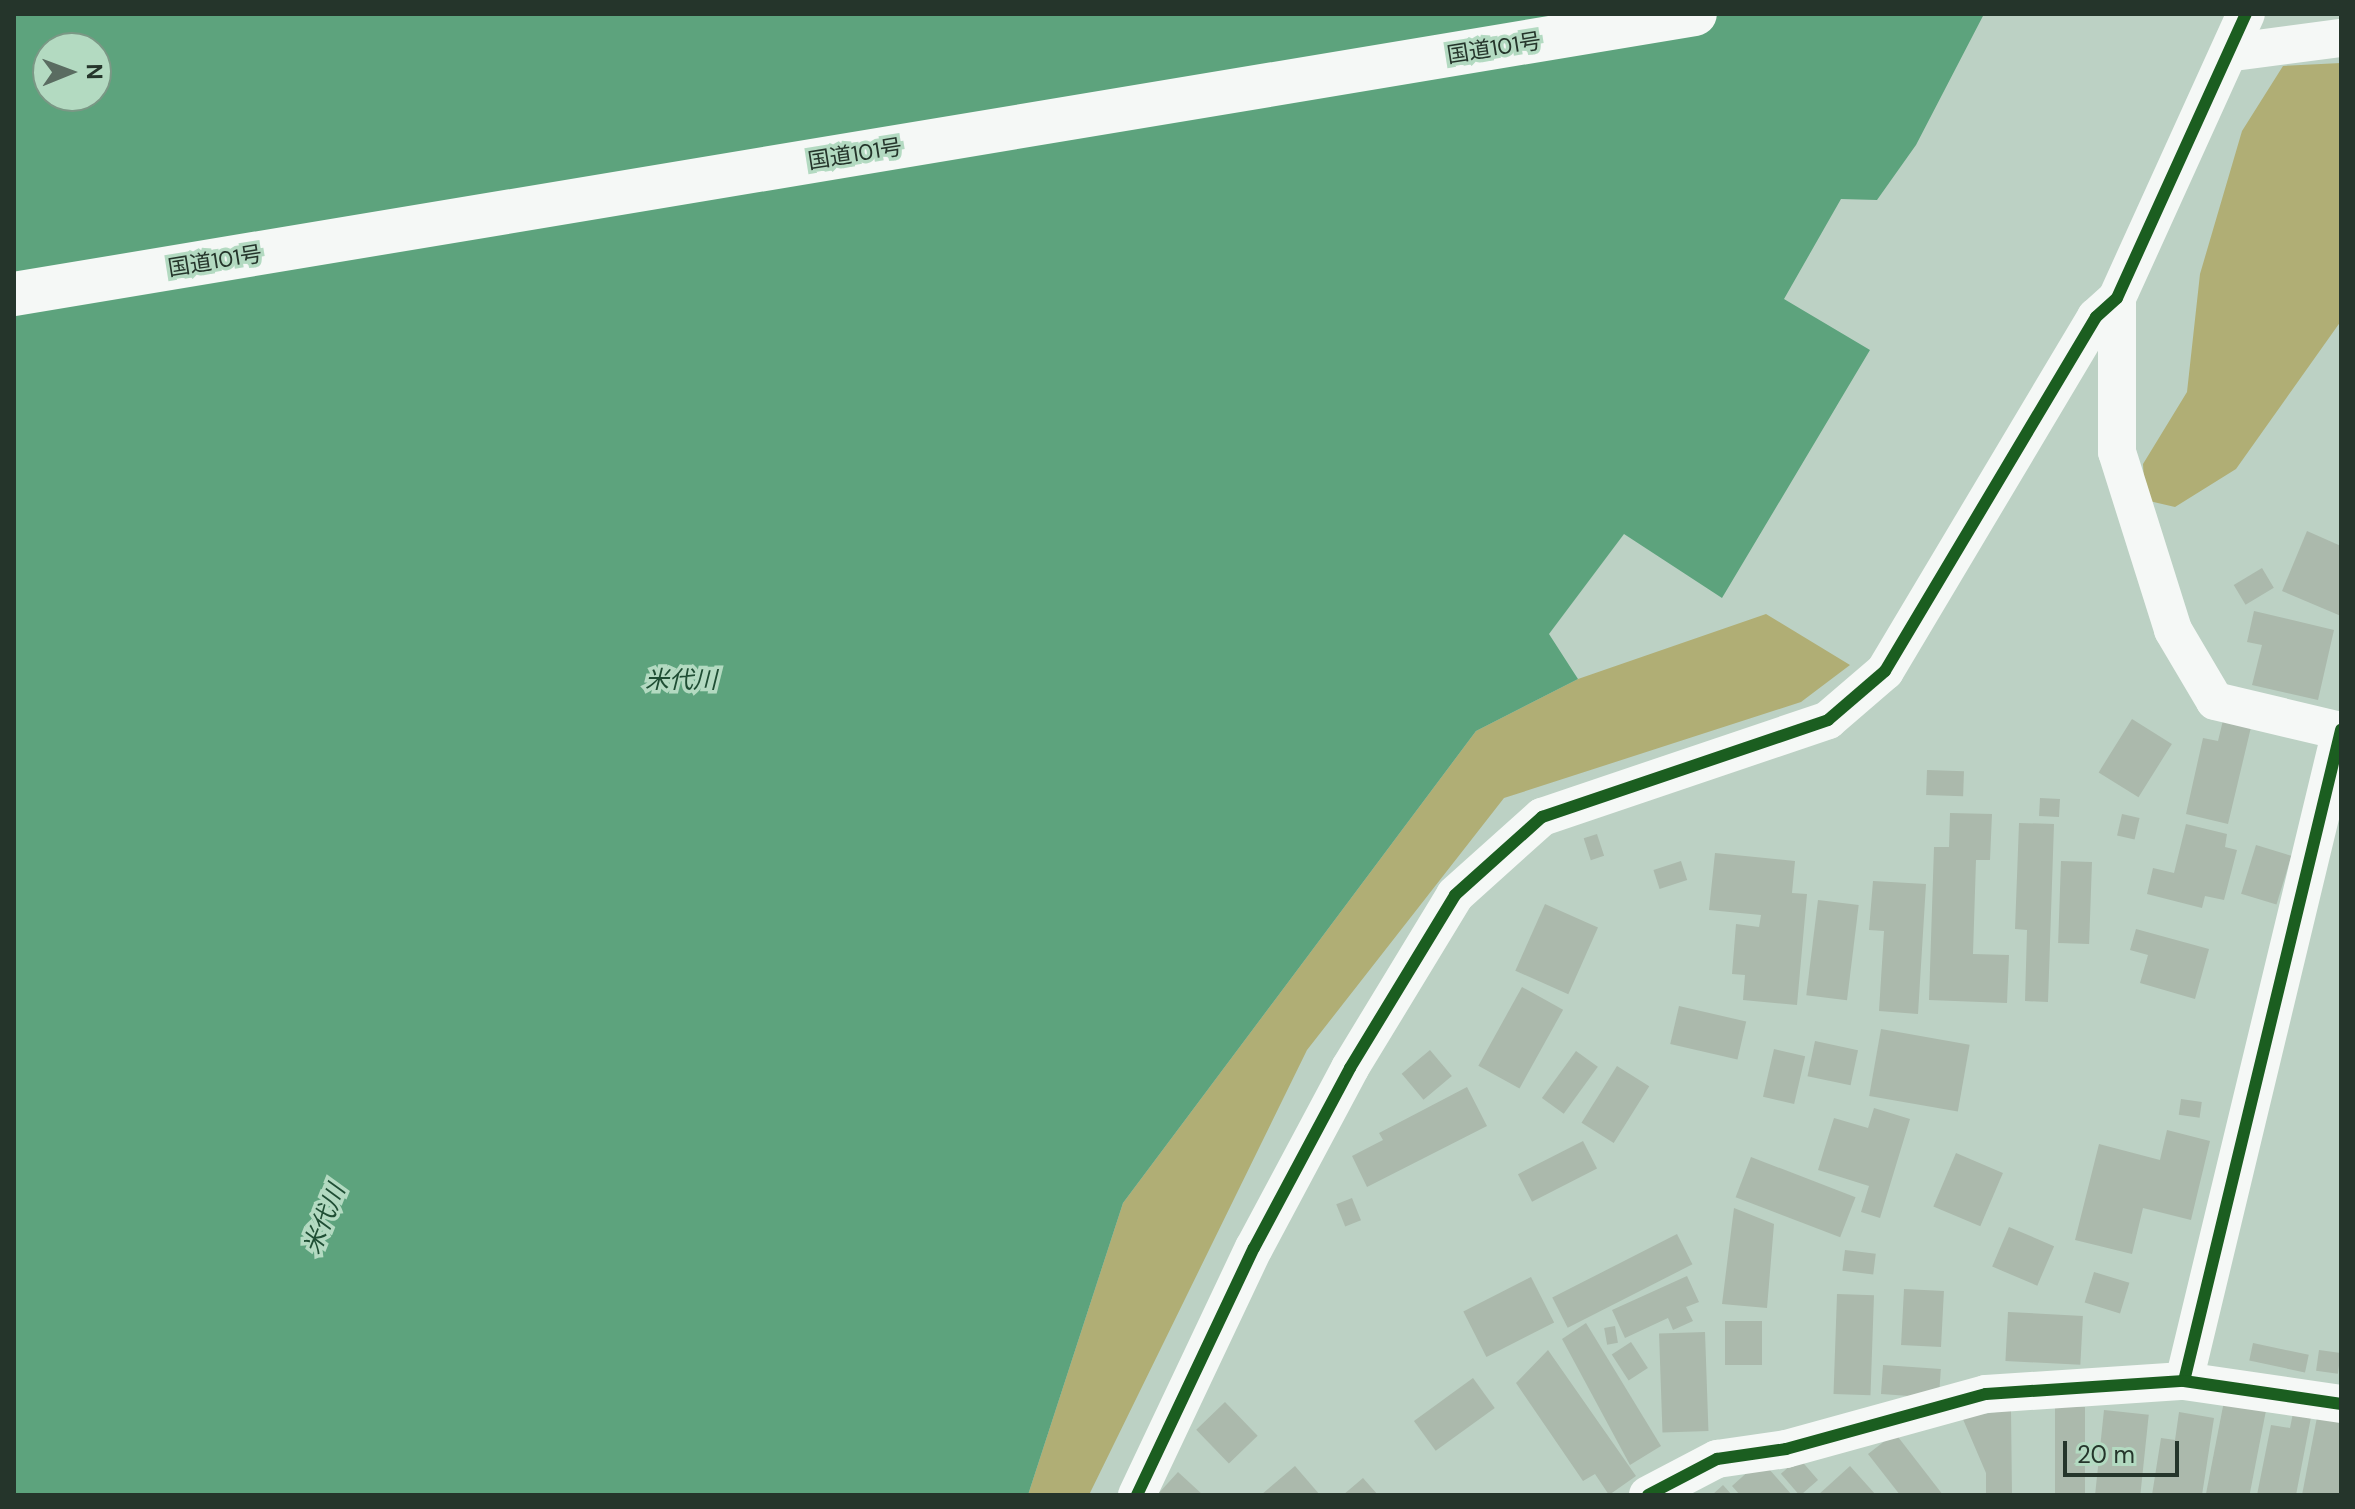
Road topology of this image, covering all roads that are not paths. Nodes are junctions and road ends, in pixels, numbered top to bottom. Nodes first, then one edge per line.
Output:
1 (1695, 14) edge
2 (2246, 14) edge
3 (2341, 38) edge
4 (2234, 52) junction
5 (14, 294) edge
6 (2117, 298) junction
7 (2341, 731) edge
8 (2335, 786) edge
9 (2184, 1381) junction
10 (2341, 1404) edge
11 (1137, 1495) edge
12 (1648, 1495) edge

1 - 5 highway, 国道101号
2 - 4 street
3 - 4 street
4 - 6 street
6 - 7 street
6 - 11 street
7 - 8 street
8 - 9 street
9 - 10 street
9 - 12 street

